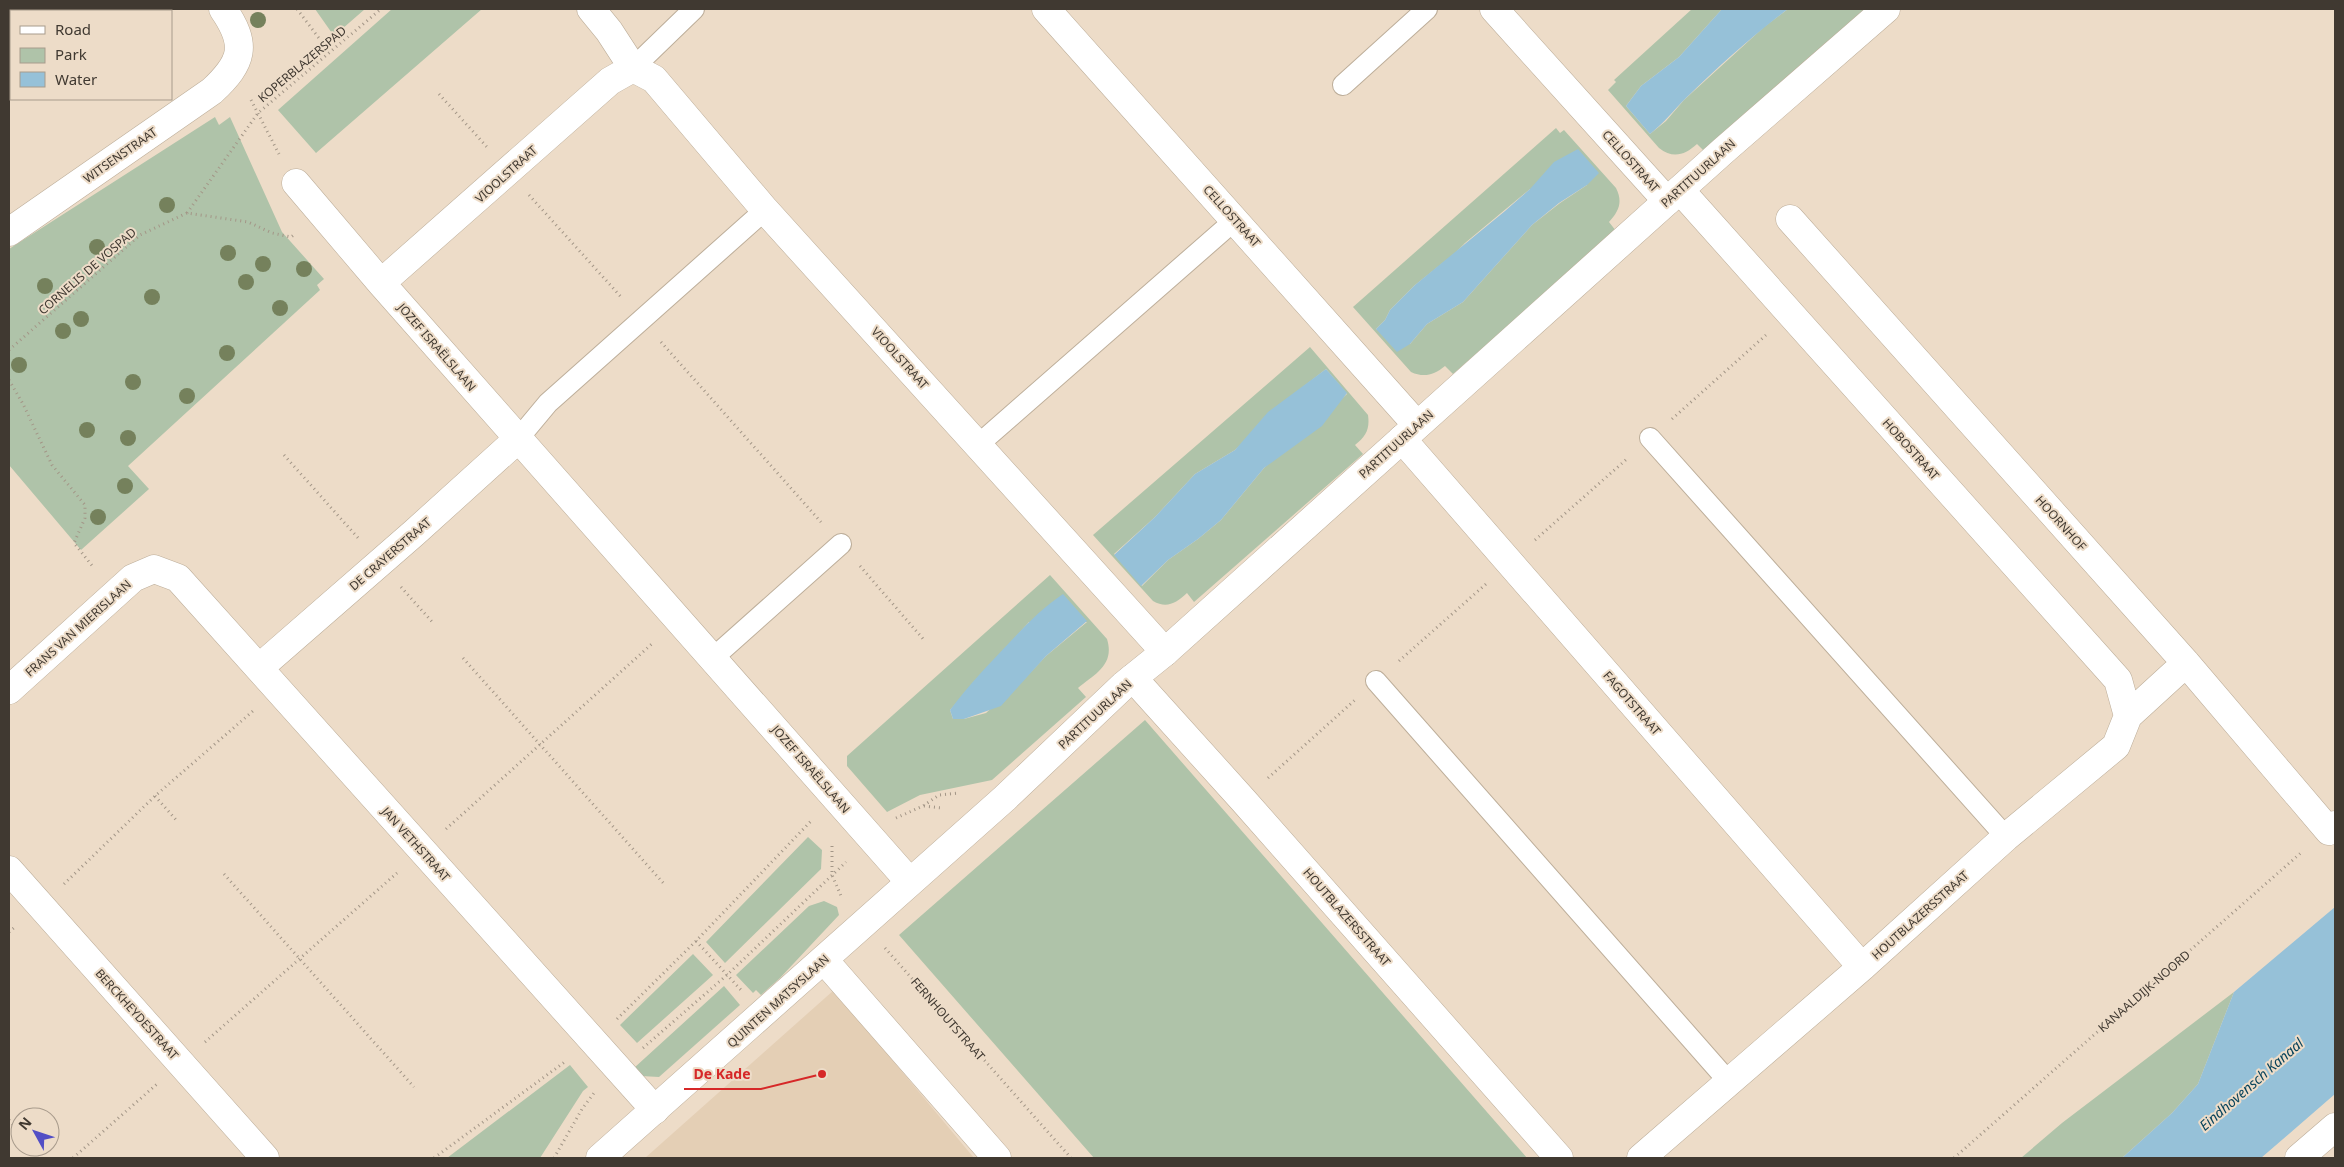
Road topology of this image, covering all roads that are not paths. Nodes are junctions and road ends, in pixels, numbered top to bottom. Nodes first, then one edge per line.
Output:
1 (222, 9) edge
2 (591, 9) edge
3 (694, 9) edge
4 (1046, 9) edge
5 (1427, 9) edge
6 (1494, 9) edge
7 (1886, 9) edge
8 (633, 68) junction
9 (1343, 85) dead end
10 (296, 183) road end
11 (1673, 196) junction
12 (766, 210) junction
13 (1790, 219) dead end
14 (1235, 220) junction
15 (9, 232) edge
16 (381, 283) junction
17 (1410, 432) junction
18 (1650, 438) dead end
19 (518, 439) junction
20 (979, 444) junction
21 (841, 544) road end
22 (178, 578) joint
23 (1164, 652) junction
24 (713, 658) junction
25 (2186, 663) junction
26 (259, 668) junction
27 (1133, 678) junction
28 (1376, 681) dead end
29 (9, 690) edge
30 (2128, 716) junction
31 (2332, 828) edge
32 (2006, 838) junction
33 (9, 870) edge
34 (909, 881) junction
35 (824, 960) junction
36 (1862, 967) junction
37 (1729, 1082) junction
38 (655, 1110) junction
39 (2335, 1126) edge
40 (265, 1158) edge
41 (600, 1158) edge
42 (997, 1158) edge
43 (1559, 1158) edge
44 (1641, 1158) edge
45 (2299, 1158) edge

1 - 15 street, WITSENSTRAAT
2 - 8 street, VIOOLSTRAAT
3 - 8 lane
4 - 14 street, CELLOSTRAAT
5 - 9 lane
6 - 11 street, CELLOSTRAAT
7 - 11 street, PARTITUURLAAN
8 - 12 street, VIOOLSTRAAT
8 - 16 street, VIOOLSTRAAT
10 - 16 street, JOZEF ISRAËLSLAAN
11 - 17 street, PARTITUURLAAN
11 - 30 street, HOBOSTRAAT
12 - 19 lane
12 - 20 street, VIOOLSTRAAT
13 - 25 street, HOORNHOF
14 - 17 street, CELLOSTRAAT
14 - 20 lane
16 - 19 street, JOZEF ISRAËLSLAAN
17 - 23 street, PARTITUURLAAN
17 - 36 street, FAGOTSTRAAT
18 - 32 lane
19 - 24 street, JOZEF ISRAËLSLAAN
19 - 26 street, DE CRAYERSTRAAT
20 - 23 street, VIOOLSTRAAT
21 - 24 lane
22 - 26 street, JAN VETHSTRAAT
22 - 29 street, FRANS VAN MIERISLAAN
23 - 27 street, PARTITUURLAAN
24 - 34 street, JOZEF ISRAËLSLAAN
25 - 30 street, HOUTBLAZERSSTRAAT
25 - 31 street, HOORNHOF
26 - 38 street, JAN VETHSTRAAT
27 - 34 street, PARTITUURLAAN
27 - 43 street, HOUTBLAZERSSTRAAT
28 - 37 lane
30 - 32 street, HOUTBLAZERSSTRAAT
32 - 36 street, HOUTBLAZERSSTRAAT
33 - 40 street, BERCKHEYDESTRAAT
34 - 35 street, QUINTEN MATSYSLAAN
35 - 38 street, QUINTEN MATSYSLAAN
35 - 42 street
36 - 37 street, HOUTBLAZERSSTRAAT
37 - 44 street, HOUTBLAZERSSTRAAT
38 - 41 street, QUINTEN MATSYSLAAN
39 - 45 street

